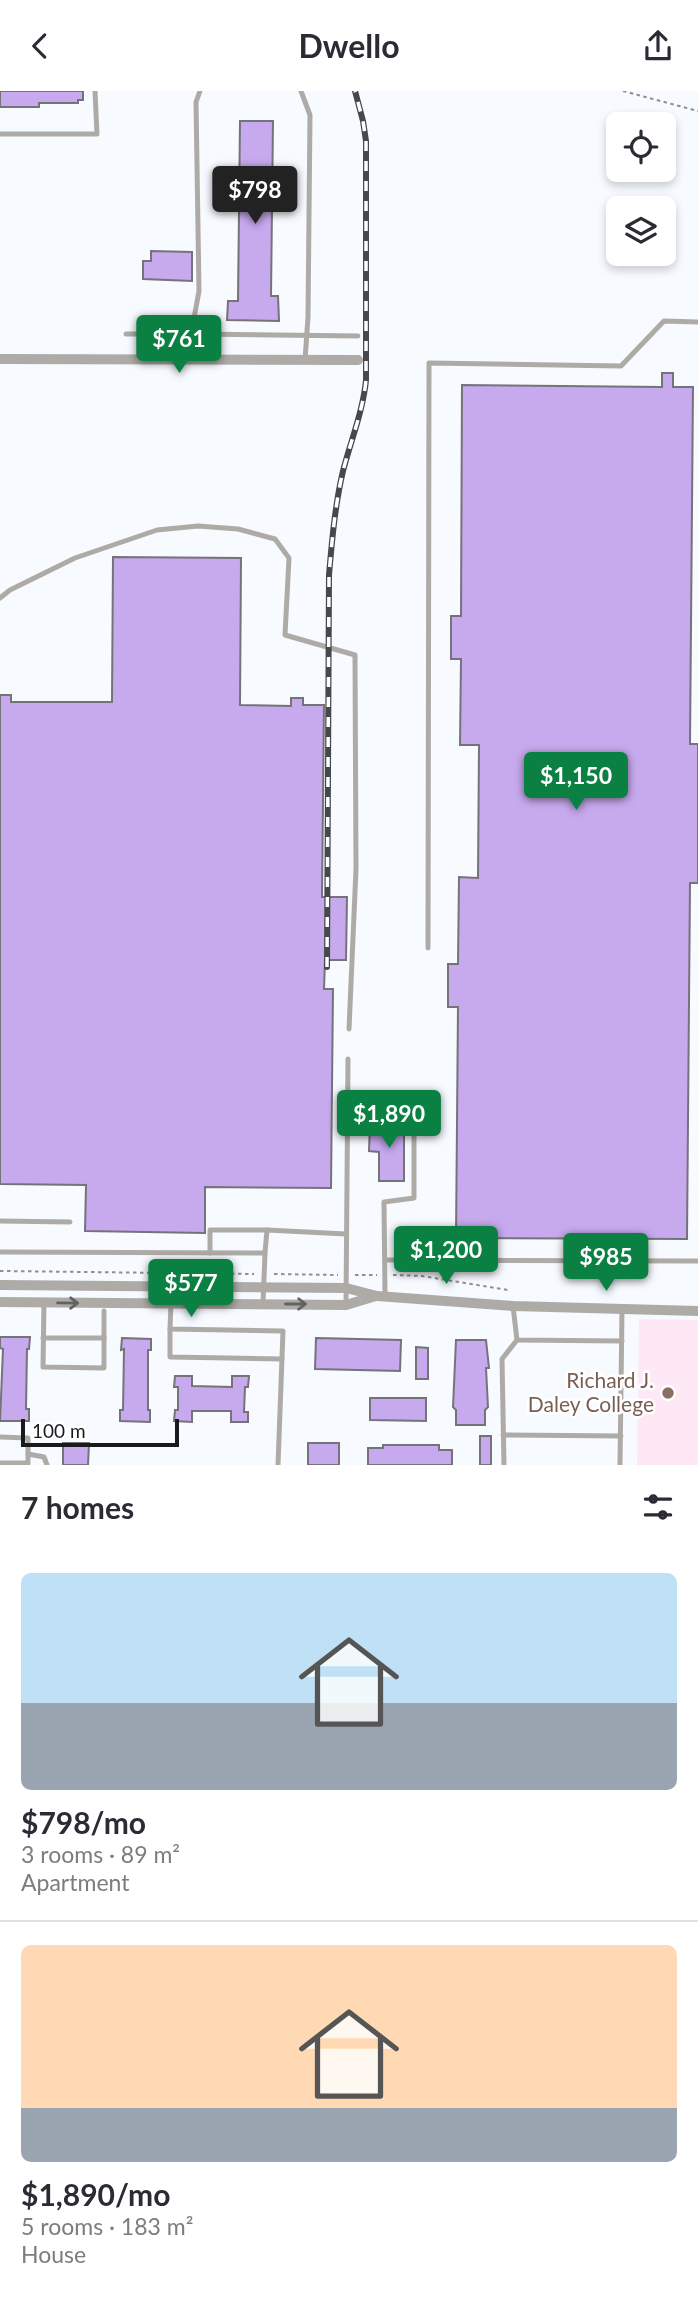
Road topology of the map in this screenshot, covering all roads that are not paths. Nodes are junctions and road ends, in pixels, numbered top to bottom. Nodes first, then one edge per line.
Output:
1 (95, 91) edge
2 (200, 91) edge
3 (301, 91) edge
4 (0, 134) edge
5 (698, 322) edge
6 (126, 334) dead end
7 (195, 334) junction
8 (305, 335) junction
9 (358, 336) dead end
10 (0, 359) edge
11 (193, 360) junction
12 (305, 360) junction
13 (358, 361) dead end
14 (0, 598) edge
15 (428, 948) dead end
16 (349, 1030) dead end
17 (348, 1059) dead end
18 (380, 1106) dead end
19 (0, 1221) edge
20 (70, 1222) dead end
21 (267, 1230) junction
22 (346, 1234) junction
23 (0, 1252) edge
24 (210, 1253) junction
25 (265, 1253) junction
26 (384, 1260) junction
27 (698, 1261) edge
28 (0, 1285) edge
29 (264, 1287) junction
30 (346, 1288) junction
31 (381, 1297) junction
32 (0, 1302) edge
33 (44, 1302) junction
34 (171, 1303) junction
35 (263, 1304) junction
36 (346, 1305) junction
37 (513, 1306) junction
38 (622, 1308) junction
39 (104, 1311) dead end
40 (698, 1311) edge
41 (170, 1329) junction
42 (43, 1338) junction
43 (104, 1338) junction
44 (517, 1340) junction
45 (622, 1341) junction
46 (282, 1359) junction
47 (503, 1435) junction
48 (621, 1436) junction
49 (0, 1437) edge
50 (28, 1454) junction
51 (0, 1463) edge
52 (27, 1464) edge
53 (47, 1465) edge
54 (278, 1465) edge
55 (504, 1465) edge
56 (620, 1465) edge

1 - 4 lane
2 - 7 lane
3 - 8 lane
5 - 15 lane
6 - 7 lane
7 - 8 lane
7 - 11 lane
8 - 9 lane
8 - 12 lane
10 - 11 street
11 - 12 street
12 - 13 street
14 - 16 lane
17 - 22 lane
18 - 26 lane
19 - 20 lane
21 - 22 lane
21 - 24 lane
21 - 25 lane
22 - 30 lane
23 - 24 lane
24 - 25 lane
25 - 29 lane
26 - 27 lane
26 - 31 lane
28 - 29 street
29 - 30 street
29 - 35 lane
30 - 31 street
30 - 36 lane
31 - 36 street
31 - 37 street
32 - 33 street
33 -> 34 street
33 - 42 lane
34 - 35 street
34 - 41 lane
35 -> 36 street
37 - 38 street
37 - 44 lane
38 - 40 street
38 - 45 lane
39 - 43 lane
41 - 46 lane
41 - 46 lane
42 - 43 lane
42 - 43 lane
44 - 45 lane
44 - 47 lane
45 - 48 lane
46 - 54 lane
47 - 48 lane
47 - 55 lane
48 - 56 lane
49 - 50 lane
50 - 52 lane
50 - 53 lane
51 - 52 lane

